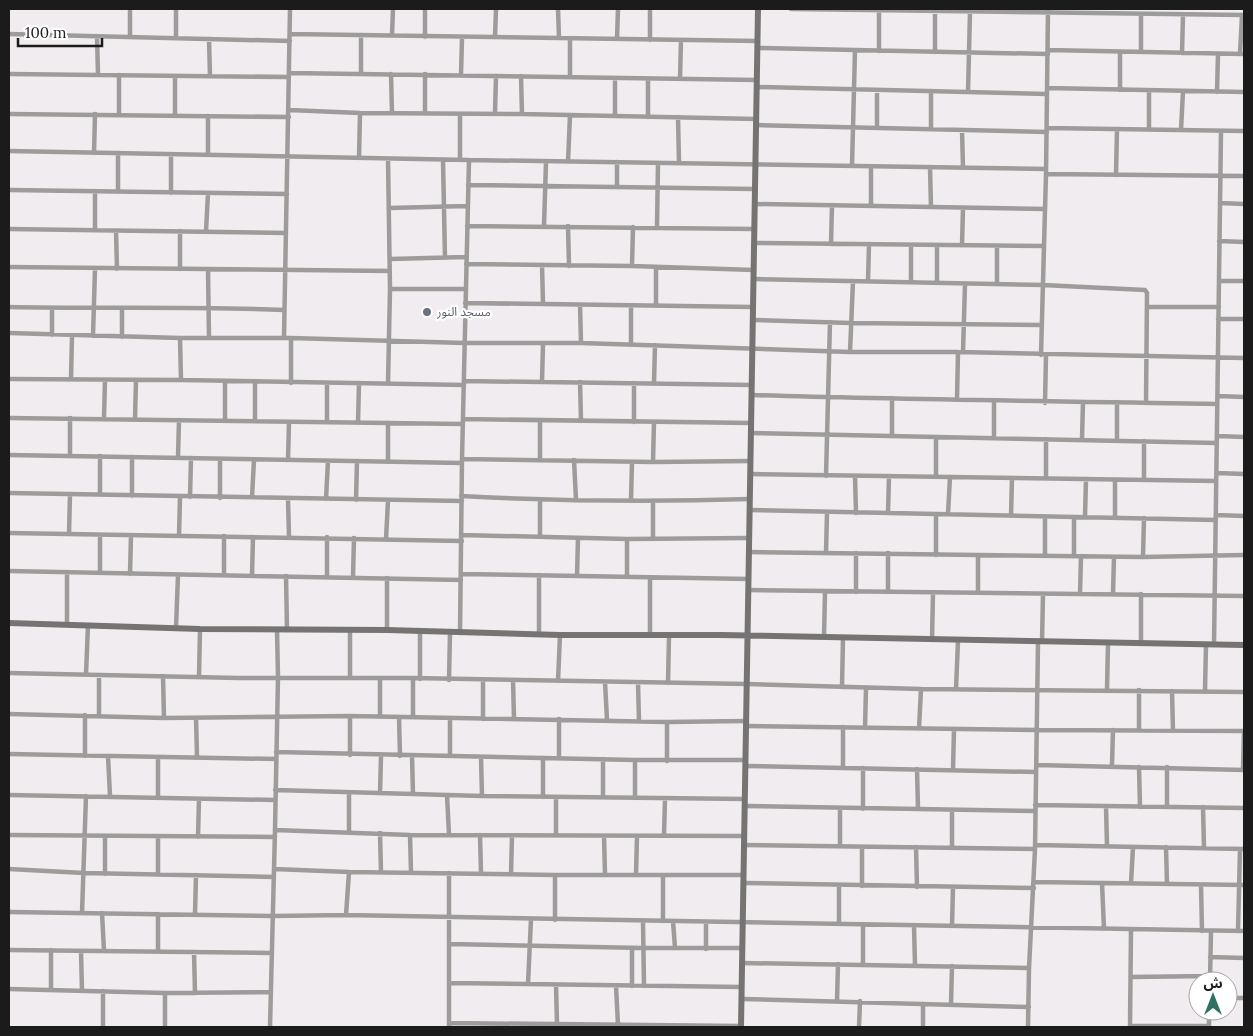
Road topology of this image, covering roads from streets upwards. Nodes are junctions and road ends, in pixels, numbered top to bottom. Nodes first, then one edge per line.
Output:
1 (130, 9) edge
2 (176, 9) edge
3 (290, 9) edge
4 (392, 9) edge
5 (425, 9) edge
6 (496, 9) edge
7 (558, 9) edge
8 (618, 9) edge
9 (650, 9) edge
10 (758, 9) edge
11 (791, 9) edge
12 (826, 9) edge
13 (1218, 9) edge
14 (877, 10) edge
15 (935, 11) junction
16 (1048, 11) edge
17 (1119, 11) edge
18 (970, 12) junction
19 (1141, 14) junction
20 (1183, 15) junction
21 (1218, 15) junction
22 (1243, 15) edge
23 (9, 34) edge
24 (290, 34) junction
25 (392, 35) junction
26 (97, 36) junction
27 (130, 36) junction
28 (362, 36) junction
29 (425, 37) junction
30 (495, 37) junction
31 (176, 38) junction
32 (462, 38) junction
33 (559, 38) junction
34 (570, 38) junction
35 (210, 39) junction
36 (617, 39) junction
37 (650, 40) junction
38 (680, 40) junction
39 (290, 41) junction
40 (758, 45) junction
41 (855, 50) junction
42 (879, 50) junction
43 (935, 52) junction
44 (968, 52) junction
45 (1048, 52) junction
46 (1120, 52) junction
47 (1140, 52) junction
48 (1182, 53) junction
49 (1218, 54) junction
50 (1242, 54) edge
51 (361, 73) junction
52 (9, 74) edge
53 (391, 74) junction
54 (425, 74) junction
55 (98, 75) junction
56 (118, 75) junction
57 (289, 75) junction
58 (461, 75) junction
59 (175, 76) junction
60 (210, 76) junction
61 (496, 76) junction
62 (521, 76) junction
63 (570, 77) junction
64 (615, 78) junction
65 (648, 79) junction
66 (680, 79) junction
67 (757, 83) junction
68 (1047, 88) junction
69 (855, 89) junction
70 (877, 90) junction
71 (1120, 90) junction
72 (931, 91) junction
73 (1150, 91) junction
74 (1183, 91) junction
75 (968, 92) junction
76 (1217, 92) junction
77 (1244, 92) edge
78 (1047, 94) junction
79 (289, 110) junction
80 (360, 113) junction
81 (392, 113) junction
82 (425, 113) junction
83 (495, 113) junction
84 (9, 114) edge
85 (95, 114) junction
86 (460, 114) junction
87 (522, 114) junction
88 (118, 115) junction
89 (570, 115) junction
90 (175, 116) junction
91 (208, 116) junction
92 (615, 116) junction
93 (289, 117) junction
94 (648, 117) junction
95 (678, 117) junction
96 (756, 122) junction
97 (854, 127) junction
98 (877, 128) junction
99 (931, 129) junction
100 (1116, 129) junction
101 (962, 130) junction
102 (1047, 130) junction
103 (1149, 130) junction
104 (1181, 130) junction
105 (1221, 131) junction
106 (1244, 131) edge
107 (9, 151) edge
108 (94, 153) junction
109 (118, 153) junction
110 (171, 154) junction
111 (208, 155) junction
112 (288, 157) junction
113 (359, 158) junction
114 (388, 159) junction
115 (443, 160) junction
116 (460, 160) junction
117 (468, 160) junction
118 (546, 162) junction
119 (568, 162) junction
120 (617, 162) junction
121 (658, 163) junction
122 (679, 163) junction
123 (756, 164) junction
124 (852, 166) junction
125 (872, 167) junction
126 (930, 167) junction
127 (963, 168) junction
128 (1046, 172) junction
129 (1116, 175) junction
130 (1220, 176) junction
131 (1244, 176) edge
132 (468, 185) junction
133 (545, 186) junction
134 (617, 187) junction
135 (658, 188) junction
136 (755, 189) junction
137 (9, 190) edge
138 (95, 191) junction
139 (118, 192) junction
140 (171, 192) junction
141 (208, 192) junction
142 (287, 194) junction
143 (1220, 203) junction
144 (755, 204) junction
145 (1244, 204) edge
146 (832, 205) junction
147 (444, 206) junction
148 (468, 206) junction
149 (871, 206) junction
150 (931, 207) junction
151 (388, 208) junction
152 (963, 208) junction
153 (1045, 209) junction
154 (467, 226) junction
155 (544, 226) junction
156 (568, 226) junction
157 (633, 227) junction
158 (657, 227) junction
159 (9, 229) edge
160 (95, 230) junction
161 (754, 230) junction
162 (116, 231) junction
163 (180, 231) junction
164 (206, 231) junction
165 (286, 233) junction
166 (1219, 242) junction
167 (1244, 242) edge
168 (754, 243) junction
169 (831, 244) junction
170 (869, 244) junction
171 (911, 245) junction
172 (937, 245) junction
173 (962, 245) junction
174 (997, 246) junction
175 (1044, 246) junction
176 (466, 257) junction
177 (444, 258) junction
178 (390, 259) junction
179 (466, 264) junction
180 (542, 265) junction
181 (569, 266) junction
182 (632, 266) junction
183 (656, 267) junction
184 (9, 268) edge
185 (95, 269) junction
186 (117, 269) junction
187 (180, 269) junction
188 (208, 270) junction
189 (285, 270) junction
190 (754, 270) junction
191 (390, 271) junction
192 (754, 279) junction
193 (853, 281) junction
194 (868, 281) junction
195 (1219, 281) junction
196 (1244, 281) edge
197 (911, 282) junction
198 (937, 283) junction
199 (966, 284) junction
200 (997, 284) junction
201 (1043, 285) junction
202 (466, 289) junction
203 (390, 290) junction
204 (465, 303) junction
205 (543, 303) junction
206 (580, 305) junction
207 (631, 306) junction
208 (656, 306) junction
209 (9, 307) edge
210 (753, 307) junction
211 (1146, 307) junction
212 (1219, 307) junction
213 (52, 308) junction
214 (208, 308) junction
215 (93, 309) junction
216 (122, 309) junction
217 (284, 310) junction
218 (1218, 319) junction
219 (753, 320) junction
220 (1244, 320) edge
221 (830, 322) junction
222 (850, 323) junction
223 (963, 324) junction
224 (1042, 325) junction
225 (9, 333) edge
226 (52, 335) junction
227 (72, 336) junction
228 (93, 336) junction
229 (122, 337) junction
230 (180, 338) junction
231 (209, 338) junction
232 (284, 338) junction
233 (291, 338) junction
234 (390, 340) junction
235 (465, 342) junction
236 (582, 343) junction
237 (542, 344) junction
238 (631, 345) junction
239 (655, 345) junction
240 (752, 349) junction
241 (829, 351) junction
242 (850, 352) junction
243 (961, 352) junction
244 (1043, 355) junction
245 (1145, 356) junction
246 (1218, 357) junction
247 (1244, 358) edge
248 (9, 379) edge
249 (71, 379) junction
250 (105, 380) junction
251 (136, 380) junction
252 (181, 380) junction
253 (225, 381) junction
254 (542, 381) junction
255 (255, 382) junction
256 (291, 382) junction
257 (580, 382) junction
258 (359, 383) junction
259 (464, 383) junction
260 (634, 383) junction
261 (654, 383) junction
262 (327, 384) junction
263 (388, 384) junction
264 (752, 385) junction
265 (752, 395) junction
266 (1218, 396) junction
267 (1244, 397) edge
268 (828, 398) junction
269 (892, 398) junction
270 (957, 399) junction
271 (994, 401) junction
272 (1082, 402) junction
273 (1117, 402) junction
274 (1045, 403) junction
275 (1146, 403) junction
276 (1217, 404) junction
277 (9, 418) edge
278 (70, 418) junction
279 (104, 418) junction
280 (135, 419) junction
281 (179, 420) junction
282 (225, 420) junction
283 (255, 420) junction
284 (540, 420) junction
285 (581, 421) junction
286 (289, 422) junction
287 (326, 422) junction
288 (463, 422) junction
289 (634, 422) junction
290 (654, 422) junction
291 (358, 423) junction
292 (388, 423) junction
293 (751, 423) junction
294 (751, 433) junction
295 (827, 436) junction
296 (892, 436) junction
297 (1217, 436) junction
298 (1244, 436) edge
299 (936, 437) junction
300 (994, 438) junction
301 (1046, 439) junction
302 (1082, 439) junction
303 (1117, 441) junction
304 (1144, 441) junction
305 (1217, 443) junction
306 (9, 454) edge
307 (70, 455) junction
308 (100, 456) junction
309 (132, 457) junction
310 (178, 457) junction
311 (191, 458) junction
312 (220, 459) junction
313 (254, 460) junction
314 (288, 460) junction
315 (540, 460) junction
316 (574, 460) junction
317 (328, 461) junction
318 (357, 461) junction
319 (388, 461) junction
320 (462, 461) junction
321 (751, 461) junction
322 (632, 462) junction
323 (653, 462) junction
324 (1216, 473) junction
325 (750, 474) junction
326 (1244, 474) edge
327 (826, 476) junction
328 (856, 476) junction
329 (889, 476) junction
330 (936, 477) junction
331 (950, 477) junction
332 (1012, 478) junction
333 (1046, 478) junction
334 (1086, 479) junction
335 (1115, 480) junction
336 (1144, 480) junction
337 (1216, 481) junction
338 (9, 493) edge
339 (70, 494) junction
340 (100, 494) junction
341 (132, 496) junction
342 (180, 497) junction
343 (190, 497) junction
344 (220, 498) junction
345 (252, 498) junction
346 (288, 499) junction
347 (326, 499) junction
348 (461, 499) junction
349 (750, 499) junction
350 (356, 500) junction
351 (540, 500) junction
352 (576, 500) junction
353 (631, 500) junction
354 (388, 501) junction
355 (653, 501) junction
356 (750, 510) junction
357 (826, 513) junction
358 (856, 513) junction
359 (888, 514) junction
360 (936, 514) junction
361 (948, 514) junction
362 (1011, 516) junction
363 (1244, 516) edge
364 (1045, 517) junction
365 (1074, 517) junction
366 (1085, 517) junction
367 (1115, 518) junction
368 (1144, 518) junction
369 (1216, 518) junction
370 (9, 533) edge
371 (68, 534) junction
372 (100, 535) junction
373 (131, 535) junction
374 (462, 535) junction
375 (179, 536) junction
376 (224, 536) junction
377 (253, 537) junction
378 (289, 537) junction
379 (327, 537) junction
380 (540, 537) junction
381 (354, 538) junction
382 (578, 538) junction
383 (749, 538) junction
384 (386, 539) junction
385 (627, 539) junction
386 (653, 539) junction
387 (462, 541) junction
388 (749, 552) junction
389 (826, 553) junction
390 (856, 553) junction
391 (888, 553) junction
392 (936, 555) junction
393 (1216, 555) junction
394 (1244, 555) edge
395 (978, 556) junction
396 (1045, 556) junction
397 (1074, 556) junction
398 (1080, 556) junction
399 (1114, 557) junction
400 (1144, 557) junction
401 (9, 571) edge
402 (67, 572) junction
403 (100, 573) junction
404 (130, 574) junction
405 (178, 575) junction
406 (224, 575) junction
407 (539, 575) junction
408 (252, 576) junction
409 (286, 576) junction
410 (327, 576) junction
411 (577, 576) junction
412 (352, 577) junction
413 (461, 577) junction
414 (627, 577) junction
415 (387, 578) junction
416 (650, 578) junction
417 (749, 578) junction
418 (748, 590) junction
419 (825, 592) junction
420 (856, 592) junction
421 (888, 592) junction
422 (933, 593) junction
423 (978, 593) junction
424 (1043, 594) junction
425 (1080, 594) junction
426 (1113, 594) junction
427 (1141, 594) junction
428 (1215, 596) junction
429 (1244, 596) edge
430 (9, 623) edge
431 (67, 624) junction
432 (88, 625) junction
433 (176, 628) junction
434 (200, 629) junction
435 (277, 630) junction
436 (287, 630) junction
437 (350, 630) junction
438 (387, 630) junction
439 (420, 632) junction
440 (450, 633) junction
441 (460, 633) junction
442 (538, 634) junction
443 (560, 635) junction
444 (650, 635) junction
445 (669, 636) junction
446 (748, 636) junction
447 (824, 637) junction
448 (843, 638) junction
449 (932, 640) junction
450 (958, 641) junction
451 (1040, 642) junction
452 (1108, 643) junction
453 (1141, 644) junction
454 (1206, 644) junction
455 (1214, 645) junction
456 (1244, 645) edge
457 (9, 673) edge
458 (86, 674) junction
459 (99, 675) junction
460 (163, 676) junction
461 (199, 677) junction
462 (278, 677) junction
463 (350, 678) junction
464 (380, 678) junction
465 (413, 678) junction
466 (420, 679) junction
467 (449, 680) junction
468 (482, 680) junction
469 (513, 680) junction
470 (558, 681) junction
471 (605, 682) junction
472 (638, 683) junction
473 (668, 683) junction
474 (747, 684) junction
475 (842, 687) junction
476 (866, 688) junction
477 (921, 689) junction
478 (956, 689) junction
479 (1037, 690) junction
480 (1107, 690) junction
481 (1140, 690) junction
482 (1172, 691) junction
483 (1205, 691) junction
484 (1244, 692) edge
485 (9, 714) edge
486 (85, 715) junction
487 (99, 716) junction
488 (277, 716) junction
489 (350, 716) junction
490 (380, 716) junction
491 (399, 717) junction
492 (413, 717) junction
493 (164, 718) junction
494 (196, 718) junction
495 (450, 718) junction
496 (483, 719) junction
497 (514, 719) junction
498 (559, 719) junction
499 (607, 720) junction
500 (639, 721) junction
501 (667, 722) junction
502 (746, 724) junction
503 (843, 727) junction
504 (865, 728) junction
505 (919, 729) junction
506 (954, 729) junction
507 (1036, 730) junction
508 (1113, 730) junction
509 (1139, 730) junction
510 (1173, 731) junction
511 (1244, 731) edge
512 (276, 752) junction
513 (9, 754) edge
514 (350, 755) junction
515 (85, 756) junction
516 (108, 756) junction
517 (381, 756) junction
518 (400, 756) junction
519 (412, 756) junction
520 (450, 756) junction
521 (197, 757) junction
522 (481, 757) junction
523 (158, 758) junction
524 (543, 758) junction
525 (559, 758) junction
526 (276, 759) junction
527 (603, 759) junction
528 (635, 760) junction
529 (666, 761) junction
530 (746, 763) junction
531 (1036, 765) junction
532 (1112, 765) junction
533 (1139, 767) junction
534 (1167, 767) junction
535 (843, 768) junction
536 (863, 768) junction
537 (918, 769) junction
538 (953, 770) junction
539 (1244, 770) edge
540 (1036, 772) junction
541 (275, 790) junction
542 (349, 793) junction
543 (380, 793) junction
544 (413, 794) junction
545 (9, 795) edge
546 (447, 795) junction
547 (86, 796) junction
548 (110, 796) junction
549 (482, 796) junction
550 (158, 797) junction
551 (543, 797) junction
552 (556, 797) junction
553 (603, 797) junction
554 (635, 798) junction
555 (199, 799) junction
556 (665, 799) junction
557 (275, 800) junction
558 (745, 803) junction
559 (1036, 805) junction
560 (1106, 806) junction
561 (1140, 807) junction
562 (1166, 807) junction
563 (1203, 807) junction
564 (840, 808) junction
565 (1244, 808) edge
566 (863, 809) junction
567 (918, 810) junction
568 (952, 810) junction
569 (1035, 811) junction
570 (275, 830) junction
571 (349, 832) junction
572 (380, 834) junction
573 (9, 835) edge
574 (410, 835) junction
575 (448, 835) junction
576 (480, 835) junction
577 (556, 835) junction
578 (664, 835) junction
579 (84, 836) junction
580 (105, 836) junction
581 (512, 836) junction
582 (604, 836) junction
583 (637, 836) junction
584 (744, 836) junction
585 (158, 837) junction
586 (198, 837) junction
587 (275, 837) junction
588 (744, 845) junction
589 (840, 846) junction
590 (862, 846) junction
591 (1107, 846) junction
592 (1133, 846) junction
593 (916, 847) junction
594 (1035, 847) junction
595 (1166, 847) junction
596 (952, 848) junction
597 (1204, 848) junction
598 (1242, 849) edge
599 (9, 869) edge
600 (274, 869) junction
601 (349, 872) junction
602 (381, 872) junction
603 (411, 872) junction
604 (84, 873) junction
605 (448, 873) junction
606 (481, 873) junction
607 (105, 874) junction
608 (158, 874) junction
609 (511, 874) junction
610 (605, 874) junction
611 (196, 875) junction
612 (555, 875) junction
613 (636, 875) junction
614 (744, 875) junction
615 (663, 876) junction
616 (274, 877) junction
617 (744, 883) junction
618 (1102, 883) junction
619 (1131, 883) junction
620 (1167, 884) junction
621 (1034, 885) junction
622 (1201, 885) junction
623 (1242, 885) edge
624 (839, 886) junction
625 (862, 886) junction
626 (916, 887) junction
627 (953, 887) junction
628 (9, 912) edge
629 (102, 912) junction
630 (82, 913) junction
631 (158, 914) junction
632 (195, 914) junction
633 (346, 915) junction
634 (273, 916) junction
635 (448, 918) junction
636 (531, 919) junction
637 (555, 920) junction
638 (643, 921) junction
639 (663, 921) junction
640 (673, 921) junction
641 (706, 922) junction
642 (743, 922) junction
643 (839, 924) junction
644 (863, 924) junction
645 (914, 926) junction
646 (952, 926) junction
647 (1031, 928) junction
648 (1104, 929) junction
649 (1131, 930) junction
650 (1202, 931) junction
651 (1210, 931) junction
652 (1238, 931) junction
653 (1244, 931) edge
654 (449, 944) junction
655 (530, 945) junction
656 (632, 948) junction
657 (643, 948) junction
658 (675, 948) junction
659 (742, 948) junction
660 (706, 949) junction
661 (9, 950) edge
662 (51, 950) junction
663 (81, 951) junction
664 (104, 951) junction
665 (158, 951) junction
666 (194, 952) junction
667 (272, 953) junction
668 (1210, 957) junction
669 (1244, 958) edge
670 (742, 963) junction
671 (838, 964) junction
672 (863, 965) junction
673 (915, 965) junction
674 (952, 966) junction
675 (1029, 968) junction
676 (1210, 971) edge
677 (1131, 976) junction
678 (1188, 978) edge
679 (449, 984) junction
680 (528, 984) junction
681 (556, 984) junction
682 (616, 986) junction
683 (632, 986) junction
684 (644, 986) junction
685 (742, 987) junction
686 (9, 989) edge
687 (52, 990) junction
688 (82, 991) junction
689 (102, 991) junction
690 (271, 992) junction
691 (164, 993) junction
692 (195, 993) junction
693 (742, 1000) junction
694 (837, 1001) junction
695 (860, 1002) junction
696 (923, 1004) junction
697 (951, 1004) junction
698 (1029, 1007) junction
699 (557, 1024) junction
700 (449, 1025) edge
701 (529, 1025) edge
702 (618, 1025) junction
703 (103, 1027) edge
704 (165, 1027) edge
705 (270, 1027) edge
706 (637, 1027) edge
707 (741, 1027) edge
708 (859, 1027) edge
709 (923, 1027) edge
710 (1028, 1027) edge
711 (1130, 1027) edge
712 (1209, 1027) edge

1 - 27 street
2 - 31 street
3 - 24 street
4 - 25 street
5 - 29 street
6 - 30 street
7 - 33 street
8 - 36 street
9 - 37 street
10 - 40 street
11 - 12 street
12 - 14 street
13 - 21 street
14 - 15 street
14 - 42 street
15 - 18 street
15 - 43 street
16 - 17 street
16 - 18 street
16 - 45 street
17 - 19 street
18 - 44 street
19 - 20 street
19 - 47 street
20 - 21 street
20 - 48 street
21 - 22 street
22 - 50 street
23 - 26 street
24 - 28 street
24 - 39 street
25 - 28 street
25 - 29 street
26 - 27 street
26 - 55 street
27 - 31 street
28 - 51 street
29 - 32 street
30 - 32 street
30 - 33 street
31 - 35 street
32 - 58 street
33 - 34 street
34 - 36 street
34 - 63 street
35 - 39 street
35 - 60 street
36 - 37 street
37 - 38 street
38 - 40 street
38 - 66 street
39 - 57 street
40 - 41 street
40 - 67 street
41 - 42 street
41 - 69 street
42 - 43 street
43 - 44 street
44 - 45 street
44 - 75 street
45 - 46 street
45 - 68 street
46 - 47 street
46 - 71 street
47 - 48 street
48 - 49 street
49 - 50 street
49 - 76 street
51 - 53 street
51 - 57 street
52 - 55 street
53 - 54 street
53 - 81 street
54 - 58 street
54 - 82 street
55 - 56 street
56 - 59 street
56 - 88 street
57 - 60 street
57 - 79 street
58 - 61 street
59 - 60 street
59 - 90 street
61 - 62 street
61 - 83 street
62 - 63 street
62 - 87 street
63 - 64 street
64 - 65 street
64 - 92 street
65 - 66 street
65 - 94 street
66 - 67 street
67 - 69 street
67 - 96 street
68 - 71 street
68 - 78 street
69 - 70 street
69 - 97 street
70 - 72 street
70 - 98 street
71 - 73 street
72 - 75 street
72 - 99 street
73 - 74 street
73 - 103 street
74 - 76 street
74 - 104 street
75 - 78 street
76 - 77 street
78 - 102 street
79 - 80 street
79 - 93 street
80 - 81 street
80 - 113 street
81 - 82 street
82 - 86 street
83 - 86 street
83 - 87 street
84 - 85 street
85 - 88 street
85 - 108 street
86 - 116 street
87 - 89 street
88 - 90 street
89 - 92 street
89 - 119 street
90 - 91 street
91 - 93 street
91 - 111 street
92 - 94 street
93 - 112 street
94 - 95 street
95 - 96 street
95 - 122 street
96 - 97 street
96 - 123 street
97 - 98 street
97 - 124 street
98 - 99 street
99 - 101 street
100 - 102 street
100 - 103 street
100 - 129 street
101 - 102 street
101 - 127 street
102 - 128 street
103 - 104 street
104 - 105 street
105 - 106 street
105 - 130 street
107 - 108 street
108 - 109 street
109 - 110 street
109 - 139 street
110 - 111 street
110 - 140 street
111 - 112 street
112 - 113 street
112 - 142 street
113 - 114 street
114 - 115 street
114 - 151 street
115 - 116 street
115 - 147 street
116 - 117 street
117 - 118 street
117 - 132 street
118 - 119 street
118 - 133 street
119 - 120 street
120 - 121 street
120 - 134 street
121 - 122 street
121 - 135 street
122 - 123 street
123 - 124 street
123 - 136 street
124 - 125 street
125 - 126 street
125 - 149 street
126 - 127 street
126 - 150 street
127 - 128 street
128 - 129 street
128 - 153 street
129 - 130 street
130 - 131 street
130 - 143 street
132 - 133 street
132 - 148 street
133 - 134 street
133 - 155 street
134 - 135 street
135 - 136 street
135 - 158 street
136 - 144 street
137 - 138 street
138 - 139 street
138 - 160 street
139 - 140 street
140 - 141 street
141 - 142 street
141 - 164 street
142 - 165 street
143 - 145 street
143 - 166 street
144 - 146 street
144 - 161 street
146 - 149 street
146 - 169 street
147 - 148 street
147 - 151 street
147 - 177 street
148 - 154 street
149 - 150 street
150 - 152 street
151 - 178 street
152 - 153 street
152 - 173 street
153 - 175 street
154 - 155 street
154 - 176 street
155 - 156 street
156 - 157 street
156 - 181 street
157 - 158 street
157 - 182 street
158 - 161 street
159 - 160 street
160 - 162 street
161 - 168 street
162 - 163 street
162 - 186 street
163 - 164 street
163 - 187 street
164 - 165 street
165 - 189 street
166 - 167 street
166 - 195 street
168 - 169 street
168 - 190 street
169 - 170 street
170 - 171 street
170 - 194 street
171 - 172 street
171 - 197 street
172 - 173 street
172 - 198 street
173 - 174 street
174 - 175 street
174 - 200 street
175 - 201 street
176 - 177 street
176 - 179 street
177 - 178 street
178 - 191 street
179 - 180 street
179 - 202 street
180 - 181 street
180 - 205 street
181 - 182 street
182 - 183 street
183 - 190 street
183 - 208 street
184 - 185 street
185 - 186 street
185 - 215 street
186 - 187 street
187 - 188 street
188 - 189 street
188 - 214 street
189 - 191 street
189 - 217 street
190 - 192 street
191 - 203 street
192 - 193 street
192 - 210 street
193 - 194 street
193 - 222 street
194 - 197 street
195 - 196 street
195 - 212 street
197 - 198 street
198 - 199 street
199 - 200 street
199 - 223 street
200 - 201 street
201 - 211 street
201 - 224 street
202 - 203 street
202 - 204 street
203 - 234 street
204 - 205 street
204 - 235 street
205 - 206 street
206 - 207 street
206 - 236 street
207 - 208 street
207 - 238 street
208 - 210 street
209 - 213 street
210 - 219 street
211 - 212 street
211 - 245 street
212 - 218 street
213 - 215 street
213 - 226 street
214 - 216 street
214 - 217 street
214 - 231 street
215 - 216 street
215 - 228 street
216 - 229 street
217 - 232 street
218 - 220 street
218 - 246 street
219 - 221 street
219 - 240 street
221 - 222 street
221 - 241 street
222 - 223 street
222 - 242 street
223 - 224 street
223 - 243 street
224 - 244 street
225 - 226 street
226 - 227 street
227 - 228 street
227 - 249 street
228 - 229 street
229 - 230 street
230 - 231 street
230 - 252 street
231 - 232 street
232 - 233 street
233 - 234 street
233 - 256 street
234 - 235 street
234 - 263 street
235 - 237 street
235 - 259 street
236 - 237 street
236 - 238 street
237 - 254 street
238 - 239 street
239 - 240 street
239 - 261 street
240 - 241 street
240 - 264 street
241 - 242 street
241 - 268 street
242 - 243 street
243 - 244 street
243 - 270 street
244 - 245 street
244 - 274 street
245 - 246 street
245 - 275 street
246 - 247 street
246 - 266 street
248 - 249 street
249 - 250 street
250 - 251 street
250 - 279 street
251 - 252 street
251 - 280 street
252 - 253 street
253 - 255 street
253 - 282 street
254 - 257 street
254 - 259 street
255 - 256 street
255 - 283 street
256 - 262 street
257 - 260 street
257 - 285 street
258 - 262 street
258 - 263 street
258 - 291 street
259 - 263 street
259 - 288 street
260 - 261 street
260 - 289 street
261 - 264 street
262 - 287 street
264 - 265 street
265 - 268 street
265 - 293 street
266 - 267 street
266 - 276 street
268 - 269 street
268 - 295 street
269 - 270 street
269 - 296 street
270 - 271 street
271 - 274 street
271 - 300 street
272 - 273 street
272 - 274 street
272 - 302 street
273 - 275 street
273 - 303 street
275 - 276 street
276 - 297 street
277 - 278 street
278 - 279 street
278 - 307 street
279 - 280 street
280 - 281 street
281 - 282 street
281 - 310 street
282 - 283 street
283 - 286 street
284 - 285 street
284 - 288 street
284 - 315 street
285 - 289 street
286 - 287 street
286 - 314 street
287 - 291 street
288 - 292 street
288 - 320 street
289 - 290 street
290 - 293 street
290 - 323 street
291 - 292 street
292 - 319 street
293 - 294 street
294 - 295 street
294 - 321 street
295 - 296 street
295 - 327 street
296 - 299 street
297 - 298 street
297 - 305 street
299 - 300 street
299 - 330 street
300 - 301 street
301 - 302 street
301 - 333 street
302 - 303 street
303 - 304 street
304 - 305 street
304 - 336 street
305 - 324 street
306 - 307 street
307 - 308 street
308 - 309 street
308 - 340 street
309 - 310 street
309 - 341 street
310 - 311 street
311 - 312 street
311 - 343 street
312 - 313 street
312 - 344 street
313 - 314 street
313 - 345 street
314 - 317 street
315 - 316 street
315 - 320 street
316 - 322 street
316 - 352 street
317 - 318 street
317 - 347 street
318 - 319 street
318 - 350 street
319 - 320 street
320 - 348 street
321 - 323 street
321 - 325 street
322 - 323 street
322 - 353 street
324 - 326 street
324 - 337 street
325 - 327 street
325 - 349 street
327 - 328 street
328 - 329 street
328 - 358 street
329 - 330 street
329 - 359 street
330 - 331 street
331 - 332 street
331 - 361 street
332 - 333 street
332 - 362 street
333 - 334 street
334 - 335 street
334 - 366 street
335 - 336 street
335 - 367 street
336 - 337 street
337 - 369 street
338 - 339 street
339 - 340 street
339 - 371 street
340 - 341 street
341 - 342 street
342 - 343 street
342 - 375 street
343 - 344 street
344 - 345 street
345 - 346 street
346 - 347 street
346 - 378 street
347 - 350 street
348 - 351 street
348 - 354 street
348 - 374 street
349 - 355 street
349 - 356 street
350 - 354 street
351 - 352 street
351 - 380 street
352 - 353 street
353 - 355 street
354 - 384 street
355 - 386 street
356 - 357 street
356 - 383 street
357 - 358 street
357 - 389 street
358 - 359 street
359 - 360 street
360 - 361 street
360 - 392 street
361 - 362 street
362 - 364 street
363 - 369 street
364 - 365 street
364 - 396 street
365 - 366 street
365 - 397 street
366 - 367 street
367 - 368 street
368 - 369 street
368 - 400 street
369 - 393 street
370 - 371 street
371 - 372 street
372 - 373 street
372 - 403 street
373 - 375 street
373 - 404 street
374 - 380 street
374 - 387 street
375 - 376 street
376 - 377 street
376 - 406 street
377 - 378 street
377 - 408 street
378 - 379 street
379 - 381 street
379 - 410 street
380 - 382 street
381 - 384 street
381 - 412 street
382 - 385 street
382 - 411 street
383 - 386 street
383 - 388 street
384 - 387 street
385 - 386 street
385 - 414 street
387 - 413 street
388 - 389 street
388 - 417 street
389 - 390 street
390 - 391 street
390 - 420 street
391 - 392 street
391 - 421 street
392 - 395 street
393 - 394 street
393 - 400 street
393 - 428 street
395 - 396 street
395 - 423 street
396 - 397 street
397 - 398 street
398 - 399 street
398 - 425 street
399 - 400 street
399 - 426 street
401 - 402 street
402 - 403 street
402 - 431 street
403 - 404 street
404 - 405 street
405 - 406 street
405 - 433 street
406 - 408 street
407 - 411 street
407 - 413 street
407 - 442 street
408 - 409 street
409 - 410 street
409 - 436 street
410 - 412 street
411 - 414 street
412 - 415 street
413 - 415 street
413 - 441 street
414 - 416 street
415 - 438 street
416 - 417 street
416 - 444 street
417 - 418 street
418 - 419 street
418 - 446 street
419 - 420 street
419 - 447 street
420 - 421 street
421 - 422 street
422 - 423 street
422 - 449 street
423 - 424 street
424 - 425 street
424 - 451 street
425 - 426 street
426 - 427 street
427 - 428 street
427 - 453 street
428 - 429 street
428 - 455 street
430 - 431 street
431 - 432 street
432 - 433 street
432 - 458 street
433 - 434 street
434 - 435 street
434 - 461 street
435 - 436 street
435 - 462 street
436 - 437 street
437 - 438 street
437 - 463 street
438 - 439 street
439 - 440 street
439 - 466 street
440 - 441 street
440 - 467 street
441 - 442 street
442 - 443 street
443 - 444 street
443 - 470 street
444 - 445 street
445 - 446 street
445 - 473 street
446 - 447 street
446 - 474 street
447 - 448 street
448 - 449 street
448 - 475 street
449 - 450 street
450 - 451 street
450 - 478 street
451 - 452 street
451 - 479 street
452 - 453 street
452 - 480 street
453 - 454 street
454 - 455 street
454 - 483 street
455 - 456 street
457 - 458 street
458 - 459 street
459 - 460 street
459 - 487 street
460 - 461 street
460 - 493 street
461 - 462 street
462 - 463 street
462 - 488 street
463 - 464 street
464 - 465 street
464 - 490 street
465 - 466 street
465 - 492 street
466 - 467 street
467 - 468 street
468 - 469 street
468 - 496 street
469 - 470 street
469 - 497 street
470 - 471 street
471 - 472 street
471 - 499 street
472 - 473 street
472 - 500 street
473 - 474 street
474 - 475 street
474 - 502 street
475 - 476 street
476 - 477 street
476 - 504 street
477 - 478 street
477 - 505 street
478 - 479 street
479 - 480 street
479 - 507 street
480 - 481 street
481 - 482 street
481 - 509 street
482 - 483 street
482 - 510 street
483 - 484 street
485 - 486 street
486 - 487 street
486 - 515 street
487 - 493 street
488 - 489 street
488 - 494 street
488 - 512 street
489 - 490 street
489 - 514 street
490 - 491 street
491 - 492 street
491 - 518 street
492 - 495 street
493 - 494 street
494 - 521 street
495 - 496 street
495 - 520 street
496 - 497 street
497 - 498 street
498 - 499 street
498 - 525 street
499 - 500 street
500 - 501 street
501 - 502 street
501 - 529 street
502 - 503 street
502 - 530 street
503 - 504 street
503 - 535 street
504 - 505 street
505 - 506 street
506 - 507 street
506 - 538 street
507 - 508 street
507 - 531 street
508 - 509 street
508 - 532 street
509 - 510 street
510 - 511 street
511 - 539 street
512 - 514 street
512 - 526 street
513 - 515 street
514 - 517 street
515 - 516 street
516 - 523 street
516 - 548 street
517 - 518 street
517 - 543 street
518 - 519 street
519 - 520 street
519 - 544 street
520 - 522 street
521 - 523 street
521 - 526 street
522 - 524 street
522 - 549 street
523 - 550 street
524 - 525 street
524 - 551 street
525 - 527 street
526 - 541 street
527 - 528 street
527 - 553 street
528 - 529 street
528 - 554 street
529 - 530 street
530 - 535 street
530 - 558 street
531 - 532 street
531 - 540 street
532 - 533 street
533 - 534 street
533 - 561 street
534 - 539 street
534 - 562 street
535 - 536 street
536 - 537 street
536 - 566 street
537 - 538 street
537 - 567 street
538 - 540 street
540 - 559 street
541 - 542 street
541 - 557 street
542 - 543 street
542 - 571 street
543 - 544 street
544 - 546 street
545 - 547 street
546 - 549 street
546 - 575 street
547 - 548 street
547 - 579 street
548 - 550 street
549 - 551 street
550 - 555 street
551 - 552 street
552 - 553 street
552 - 577 street
553 - 554 street
554 - 556 street
555 - 557 street
555 - 586 street
556 - 558 street
556 - 578 street
557 - 570 street
558 - 564 street
558 - 584 street
559 - 560 street
559 - 569 street
560 - 561 street
560 - 591 street
561 - 562 street
562 - 563 street
563 - 565 street
563 - 597 street
564 - 566 street
564 - 589 street
566 - 567 street
567 - 568 street
568 - 569 street
568 - 596 street
569 - 594 street
570 - 571 street
570 - 587 street
571 - 572 street
572 - 574 street
572 - 602 street
573 - 579 street
574 - 575 street
574 - 603 street
575 - 576 street
576 - 581 street
576 - 606 street
577 - 581 street
577 - 582 street
578 - 583 street
578 - 584 street
579 - 580 street
579 - 604 street
580 - 585 street
580 - 607 street
581 - 609 street
582 - 583 street
582 - 610 street
583 - 613 street
584 - 588 street
585 - 586 street
585 - 608 street
586 - 587 street
587 - 600 street
588 - 589 street
588 - 614 street
589 - 590 street
590 - 593 street
590 - 625 street
591 - 592 street
591 - 594 street
592 - 595 street
592 - 619 street
593 - 596 street
593 - 626 street
594 - 596 street
594 - 621 street
595 - 597 street
595 - 620 street
597 - 598 street
598 - 623 street
599 - 604 street
600 - 601 street
600 - 616 street
601 - 602 street
601 - 633 street
602 - 603 street
603 - 605 street
604 - 607 street
604 - 630 street
605 - 606 street
605 - 635 street
606 - 609 street
607 - 608 street
608 - 611 street
609 - 612 street
610 - 612 street
610 - 613 street
611 - 616 street
611 - 632 street
612 - 637 street
613 - 615 street
614 - 615 street
614 - 617 street
615 - 639 street
616 - 634 street
617 - 624 street
617 - 642 street
618 - 619 street
618 - 621 street
618 - 648 street
619 - 620 street
620 - 622 street
621 - 627 street
621 - 647 street
622 - 623 street
622 - 650 street
623 - 652 street
624 - 625 street
624 - 643 street
625 - 626 street
626 - 627 street
627 - 646 street
628 - 630 street
629 - 630 street
629 - 631 street
629 - 664 street
631 - 632 street
631 - 665 street
632 - 634 street
633 - 634 street
633 - 635 street
634 - 667 street
635 - 636 street
635 - 654 street
636 - 637 street
636 - 655 street
637 - 638 street
638 - 639 street
638 - 657 street
639 - 640 street
640 - 641 street
640 - 658 street
641 - 642 street
641 - 660 street
642 - 643 street
642 - 659 street
643 - 644 street
644 - 645 street
644 - 672 street
645 - 646 street
645 - 673 street
646 - 647 street
647 - 648 street
647 - 675 street
648 - 649 street
649 - 650 street
649 - 677 street
650 - 651 street
651 - 652 street
651 - 668 street
652 - 653 street
654 - 655 street
654 - 679 street
655 - 656 street
655 - 680 street
656 - 657 street
656 - 683 street
657 - 658 street
657 - 684 street
658 - 660 street
659 - 660 street
659 - 670 street
661 - 662 street
662 - 663 street
662 - 687 street
663 - 664 street
663 - 688 street
664 - 665 street
665 - 666 street
666 - 667 street
666 - 692 street
667 - 690 street
668 - 669 street
668 - 676 street
670 - 671 street
670 - 685 street
671 - 672 street
671 - 694 street
672 - 673 street
673 - 674 street
674 - 675 street
674 - 697 street
675 - 698 street
677 - 678 street
677 - 711 street
679 - 680 street
679 - 700 street
680 - 681 street
681 - 682 street
681 - 699 street
682 - 683 street
682 - 702 street
683 - 684 street
684 - 685 street
685 - 693 street
686 - 687 street
687 - 688 street
688 - 689 street
689 - 691 street
689 - 703 street
690 - 692 street
690 - 705 street
691 - 692 street
691 - 704 street
693 - 694 street
693 - 707 street
694 - 695 street
695 - 696 street
695 - 708 street
696 - 697 street
696 - 709 street
697 - 698 street
698 - 710 street
699 - 701 street
699 - 702 street
700 - 701 street
702 - 706 street
706 - 707 street
711 - 712 street

